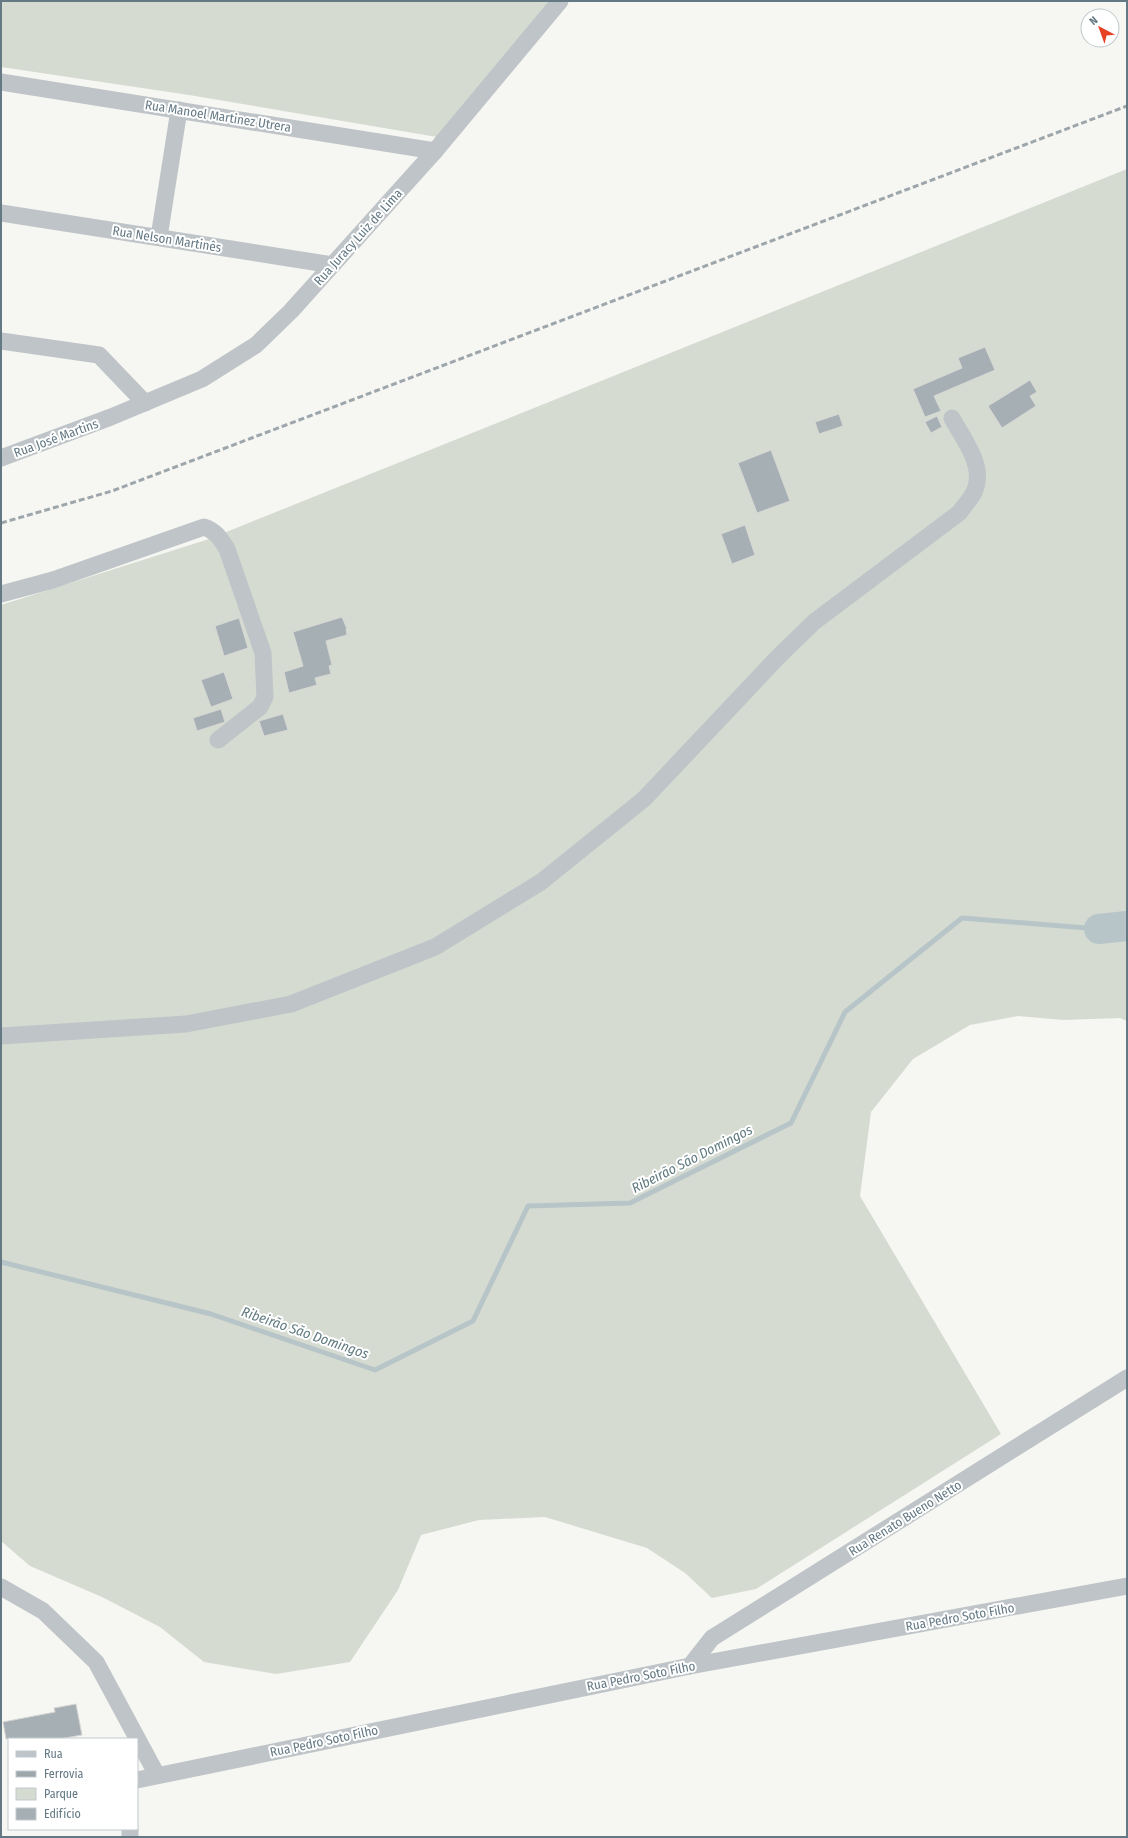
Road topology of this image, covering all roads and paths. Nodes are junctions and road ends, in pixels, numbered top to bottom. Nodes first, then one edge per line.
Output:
1 (560, 1) edge
2 (1, 82) edge
3 (179, 110) junction
4 (435, 151) junction
5 (1, 213) edge
6 (159, 238) junction
7 (333, 265) junction
8 (1, 341) edge
9 (146, 403) junction
10 (111, 417) joint
11 (952, 418) dead end
12 (1, 458) edge
13 (1, 594) edge
14 (218, 740) dead end
15 (1, 1036) edge
16 (1127, 1378) edge
17 (1127, 1586) edge
18 (1, 1587) edge
19 (690, 1666) junction
20 (137, 1738) edge
21 (138, 1740) edge
22 (157, 1775) junction
23 (138, 1780) edge

1 - 4 street, Rua Juracy Luiz de Lima
2 - 3 street, Rua Manoel Martinez Utrera
3 - 4 street, Rua Manoel Martinez Utrera
3 - 6 street
4 - 7 street, Rua Juracy Luiz de Lima
5 - 6 street, Rua Nelson Martinês
6 - 7 street, Rua Nelson Martinês
7 - 9 street, Rua Juracy Luiz de Lima
8 - 9 street
9 - 10 street, Rua Juracy Luiz de Lima
10 - 12 street, Rua José Martins
11 - 15 street
13 - 14 street
16 - 19 street, Rua Renato Bueno Netto
17 - 19 street, Rua Pedro Soto Filho
18 - 20 street
19 - 22 street, Rua Pedro Soto Filho
21 - 22 street
22 - 23 street, Rua Pedro Soto Filho

